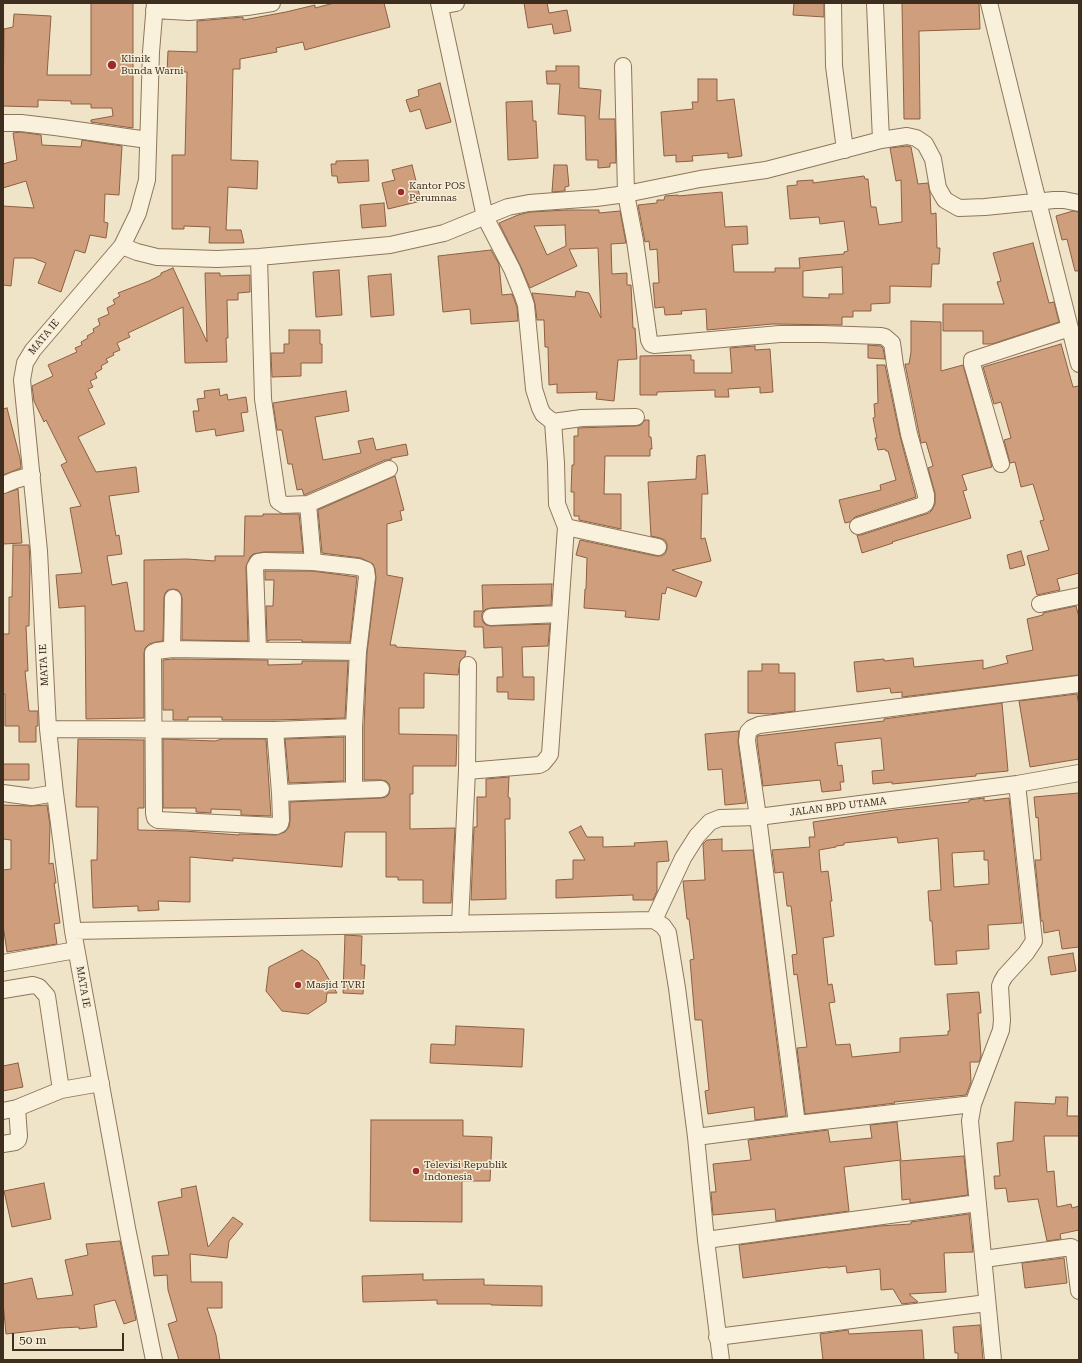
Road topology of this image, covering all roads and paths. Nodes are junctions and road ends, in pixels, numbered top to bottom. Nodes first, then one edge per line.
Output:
1 (272, 3) edge
2 (456, 3) edge
3 (833, 3) edge
4 (989, 3) edge
5 (875, 4) edge
6 (439, 5) edge
7 (154, 7) edge
8 (623, 66) dead end
9 (3, 123) edge
10 (148, 140) junction
11 (881, 140) junction
12 (845, 150) junction
13 (626, 194) junction
14 (1038, 202) junction
15 (1079, 203) edge
16 (486, 217) junction
17 (122, 246) junction
18 (259, 257) junction
19 (1070, 328) junction
20 (1079, 364) edge
21 (636, 417) dead end
22 (552, 422) junction
23 (1001, 464) dead end
24 (389, 469) dead end
25 (32, 475) junction
26 (3, 485) edge
27 (308, 504) junction
28 (858, 526) dead end
29 (566, 527) junction
30 (658, 547) dead end
31 (313, 562) junction
32 (1079, 596) edge
33 (173, 598) dead end
34 (1040, 604) dead end
35 (560, 614) junction
36 (491, 617) dead end
37 (172, 649) junction
38 (258, 650) junction
39 (358, 652) junction
40 (468, 665) dead end
41 (1079, 684) edge
42 (354, 727) junction
43 (48, 729) junction
44 (154, 729) junction
45 (276, 730) junction
46 (467, 771) junction
47 (1079, 773) edge
48 (1017, 784) junction
49 (381, 789) dead end
50 (354, 790) junction
51 (54, 792) junction
52 (280, 792) junction
53 (3, 794) edge
54 (758, 817) junction
55 (654, 920) junction
56 (460, 924) junction
57 (73, 930) junction
58 (76, 950) junction
59 (3, 964) edge
60 (3, 990) edge
61 (101, 1083) junction
62 (61, 1090) junction
63 (973, 1104) junction
64 (10, 1109) edge
65 (797, 1124) junction
66 (696, 1137) junction
67 (3, 1144) edge
68 (978, 1203) junction
69 (706, 1240) junction
70 (984, 1260) junction
71 (1079, 1291) edge
72 (987, 1303) junction
73 (717, 1337) junction
74 (154, 1360) edge
75 (721, 1360) edge
76 (993, 1360) edge

1 - 7 street
2 - 6 street
3 - 12 street
4 - 14 street
5 - 11 street
6 - 16 street
7 - 10 street, MATA IE
8 - 13 street
9 - 10 street
10 - 17 street, MATA IE
11 - 12 street
11 - 14 street
12 - 13 street
13 - 16 street
13 - 28 street
14 - 15 street
14 - 19 street
16 - 18 street
16 - 22 street
17 - 18 street
17 - 25 street, MATA IE
18 - 27 street
19 - 20 street
19 - 23 street
21 - 22 street
22 - 29 street
24 - 27 street
25 - 26 street
25 - 43 street, MATA IE
27 - 31 street
29 - 30 street
29 - 35 street
31 - 38 street
31 - 39 street
32 - 34 street
33 - 37 street
35 - 36 street
35 - 46 street
37 - 38 street
37 - 44 street
38 - 39 street
39 - 42 street
40 - 46 street
41 - 54 street
42 - 45 street
42 - 50 street
43 - 44 street
43 - 51 street, MATA IE
44 - 45 street
44 - 52 street
45 - 52 street
46 - 56 street
47 - 48 street, JALAN BPD UTAMA
48 - 54 street, JALAN BPD UTAMA
48 - 63 street
49 - 50 street
50 - 52 street
51 - 53 street
51 - 57 street, MATA IE
54 - 55 street, JALAN BPD UTAMA
54 - 65 street
55 - 56 street
55 - 66 street
56 - 57 street
57 - 58 street, MATA IE
58 - 59 street
58 - 61 street, MATA IE
60 - 62 street
61 - 62 street
61 - 74 street, MATA IE
62 - 64 street
63 - 65 street
63 - 68 street
64 - 67 street
65 - 66 street
66 - 69 street
68 - 69 street
68 - 70 street
69 - 73 street
70 - 71 street
70 - 72 street
72 - 73 street
72 - 76 street
73 - 75 street

